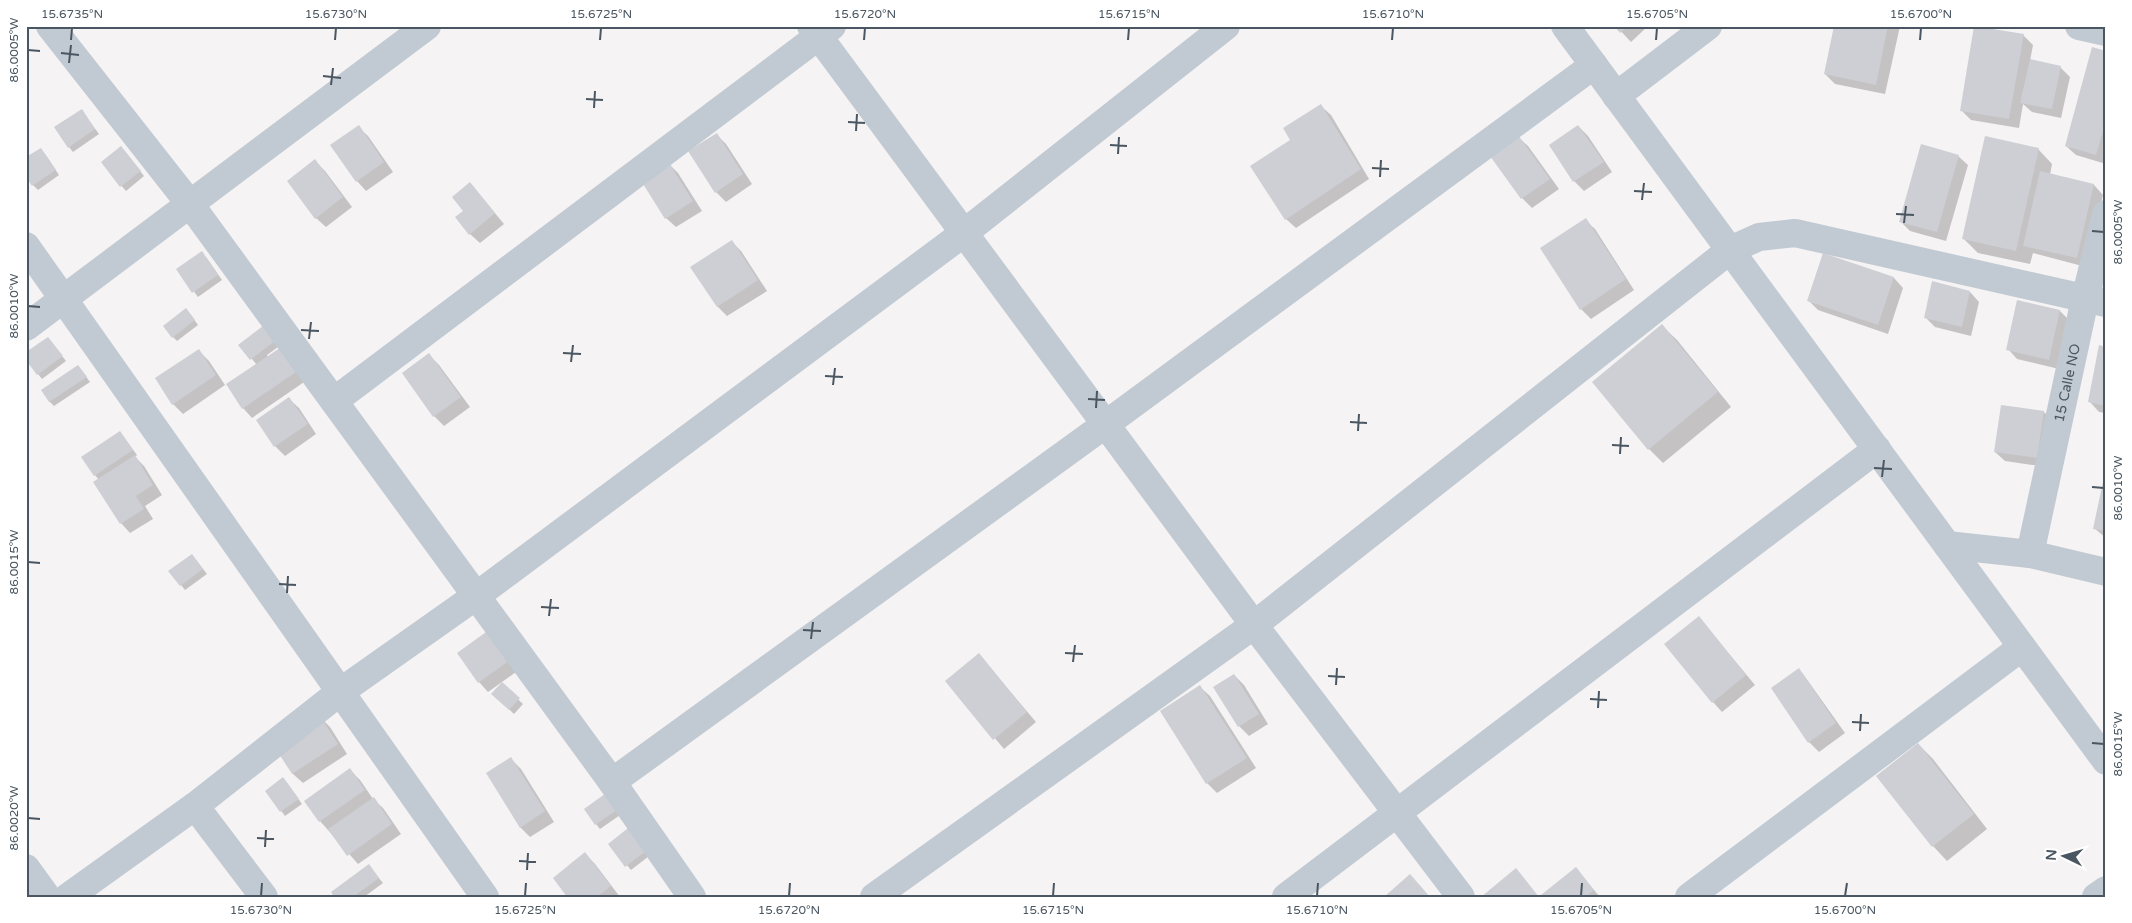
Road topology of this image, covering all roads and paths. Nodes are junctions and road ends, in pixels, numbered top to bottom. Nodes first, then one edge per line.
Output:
1 (50, 26) edge
2 (426, 26) edge
3 (1226, 26) edge
4 (1565, 26) edge
5 (1708, 26) edge
6 (2079, 26) edge
7 (820, 30) edge
8 (2106, 32) edge
9 (1594, 65) junction
10 (1616, 96) junction
11 (190, 204) junction
12 (2106, 214) edge
13 (964, 233) junction
14 (26, 246) edge
15 (1730, 250) junction
16 (63, 299) junction
17 (2095, 301) edge
18 (26, 327) edge
19 (334, 402) junction
20 (1106, 424) junction
21 (1876, 449) junction
22 (1947, 545) junction
23 (2030, 554) junction
24 (2106, 572) edge
25 (476, 596) junction
26 (1254, 625) junction
27 (2022, 647) junction
28 (340, 692) junction
29 (2106, 760) edge
30 (612, 782) junction
31 (196, 806) junction
32 (1396, 812) junction
33 (26, 868) edge
34 (2106, 890) edge
35 (47, 897) edge
36 (68, 897) edge
37 (264, 897) edge
38 (486, 897) edge
39 (692, 897) edge
40 (874, 897) edge
41 (1286, 897) edge
42 (1461, 897) edge
43 (1689, 897) edge
44 (2096, 897) edge

1 - 11 street
2 - 11 street
3 - 13 street
4 - 9 street
5 - 10 street
6 - 8 street
7 - 13 street
7 - 19 street
9 - 10 street
9 - 20 street
10 - 15 street
11 - 16 street
11 - 19 street
12 - 17 street, 15 Calle NO
13 - 20 street
13 - 25 street
14 - 16 street
15 - 17 street
15 - 21 street
15 - 26 street
16 - 18 street
16 - 28 street
17 - 23 street, 15 Calle NO
19 - 25 street
20 - 26 street
20 - 30 street
21 - 22 street
21 - 32 street
22 - 23 street
22 - 27 street
23 - 24 street
25 - 28 street
25 - 30 street
26 - 32 street
26 - 40 street
27 - 29 street
27 - 43 street
28 - 31 street
28 - 38 street
30 - 39 street
31 - 36 street
31 - 37 street
32 - 41 street
32 - 42 street
33 - 35 street
34 - 44 street

